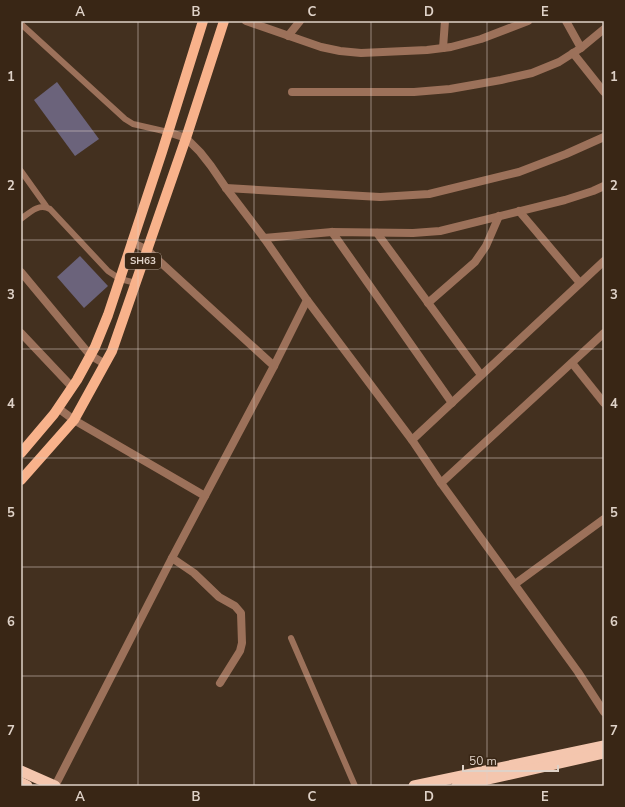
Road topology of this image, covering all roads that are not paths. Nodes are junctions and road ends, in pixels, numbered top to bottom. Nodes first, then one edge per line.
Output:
1 (203, 21) edge
2 (224, 21) edge
3 (246, 21) edge
4 (300, 21) edge
5 (445, 21) edge
6 (528, 21) edge
7 (566, 21) edge
8 (21, 24) edge
9 (604, 29) edge
10 (288, 36) junction
11 (443, 48) junction
12 (582, 48) junction
13 (573, 53) junction
14 (292, 92) dead end
15 (604, 92) edge
16 (168, 132) junction
17 (604, 137) edge
18 (186, 138) junction
19 (21, 171) edge
20 (604, 186) edge
21 (226, 188) junction
22 (46, 206) junction
23 (519, 212) junction
24 (499, 216) junction
25 (21, 219) edge
26 (332, 232) junction
27 (377, 233) junction
28 (264, 238) junction
29 (132, 242) junction
30 (146, 249) junction
31 (604, 261) edge
32 (21, 272) edge
33 (120, 279) junction
34 (136, 283) junction
35 (580, 283) junction
36 (307, 300) junction
37 (428, 303) junction
38 (21, 333) edge
39 (604, 333) edge
40 (90, 355) junction
41 (572, 363) junction
42 (105, 364) junction
43 (274, 366) junction
44 (482, 375) junction
45 (72, 387) junction
46 (452, 403) junction
47 (604, 403) edge
48 (58, 408) junction
49 (74, 420) junction
50 (412, 440) junction
51 (21, 453) edge
52 (21, 480) edge
53 (441, 483) junction
54 (205, 496) junction
55 (604, 519) edge
56 (172, 558) junction
57 (515, 584) junction
58 (291, 638) dead end
59 (220, 684) dead end
60 (604, 712) edge
61 (604, 746) edge
62 (604, 754) edge
63 (21, 771) edge
64 (21, 784) edge
65 (27, 786) edge
66 (55, 786) edge
67 (355, 786) edge
68 (414, 786) edge
69 (457, 786) edge

1 - 16 main road, SH63
2 - 18 main road, SH63
3 - 10 street
4 - 10 street
5 - 11 street
6 - 11 street
7 - 12 street
8 - 16 lane
9 - 12 street
10 - 11 street
12 - 13 street
13 - 14 street
13 - 15 street
16 - 18 street
16 - 29 main road, SH63
17 - 21 street
18 - 21 street
18 - 30 main road, SH63
19 - 22 lane
20 - 23 street
21 - 28 street
22 - 25 lane
22 - 33 lane
23 - 24 street
23 - 35 street
24 - 27 street
24 - 37 street
26 - 27 street
26 - 28 street
26 - 46 street
27 - 37 street
28 - 36 street
29 - 30 street
29 - 33 main road, SH63
30 - 34 main road, SH63
30 - 43 street
31 - 35 street
32 - 40 street
33 - 34 lane
33 - 40 main road, SH63
34 - 42 main road, SH63
35 - 44 street
36 - 43 street
36 - 50 street
37 - 44 street
38 - 45 street
39 - 41 street
40 - 42 street
40 - 45 main road, SH63
41 - 47 street
41 - 53 street
42 - 49 main road, SH63
43 - 54 street
44 - 46 street
45 - 48 main road, SH63
46 - 50 street
48 - 49 street
48 - 51 main road, SH63
49 - 52 main road, SH63
49 - 54 street
50 - 53 street
53 - 57 street
54 - 56 street
55 - 57 street
56 - 59 street
56 - 66 street
57 - 60 street
58 - 67 lane
61 - 68 highway
62 - 69 highway
63 - 66 highway
64 - 65 highway

